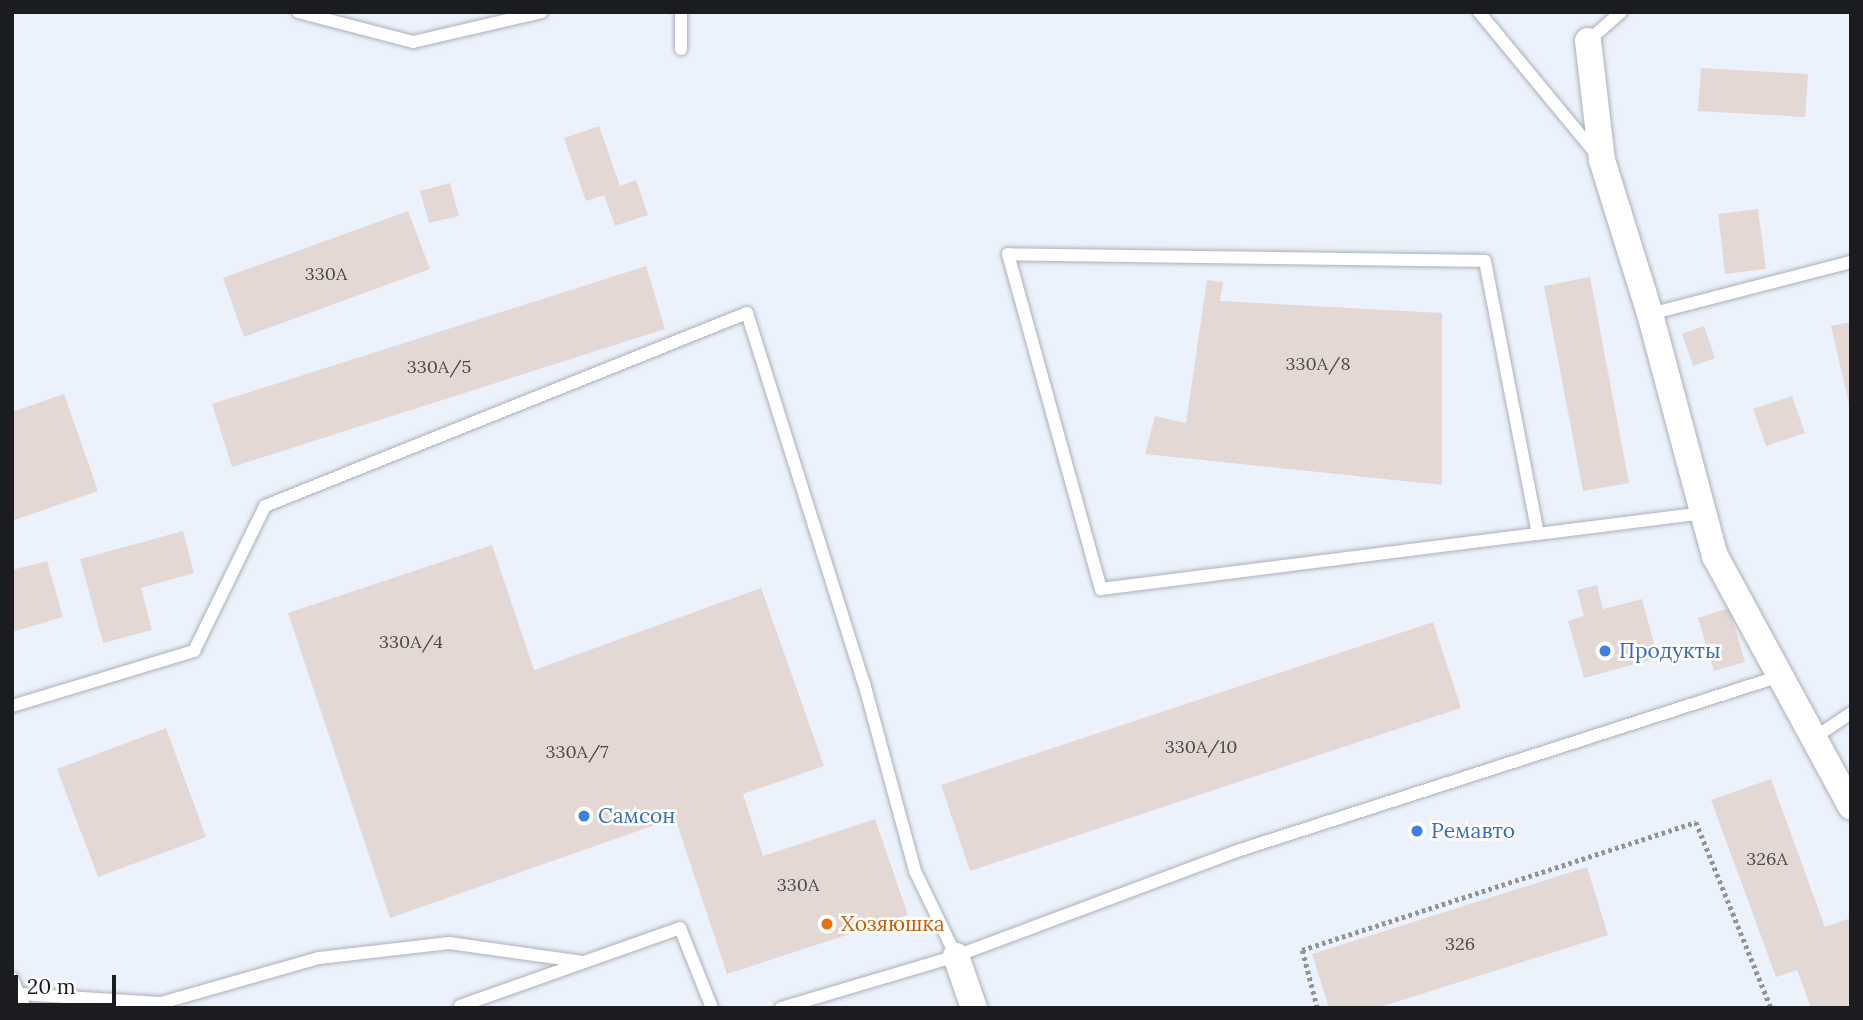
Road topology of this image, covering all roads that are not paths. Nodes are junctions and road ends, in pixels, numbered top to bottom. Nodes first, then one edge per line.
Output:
1 (298, 12) edge
2 (542, 12) edge
3 (681, 12) edge
4 (1479, 12) edge
5 (1621, 12) edge
6 (1588, 41) joint
7 (681, 49) dead end
8 (1602, 160) junction
9 (1851, 262) edge
10 (1650, 314) junction
11 (1703, 513) junction
12 (1538, 534) junction
13 (1780, 676) junction
14 (12, 706) edge
15 (1851, 713) edge
16 (1814, 738) junction
17 (1851, 807) edge
18 (956, 956) junction
19 (585, 962) junction
20 (12, 978) edge
21 (19, 994) junction
22 (460, 1006) edge
23 (25, 1008) edge
24 (712, 1008) edge
25 (781, 1008) edge
26 (974, 1008) edge

1 - 2 lane
3 - 7 lane
4 - 8 lane
5 - 6 lane
6 - 8 street
8 - 10 street
9 - 10 lane
10 - 11 street
11 - 12 lane
11 - 13 street
12 - 12 lane
13 - 16 street
13 - 18 lane
14 - 18 lane
15 - 16 lane
16 - 17 street
18 - 25 lane
18 - 26 street
19 - 21 lane
19 - 22 lane
19 - 24 lane
20 - 21 lane
21 - 23 lane

